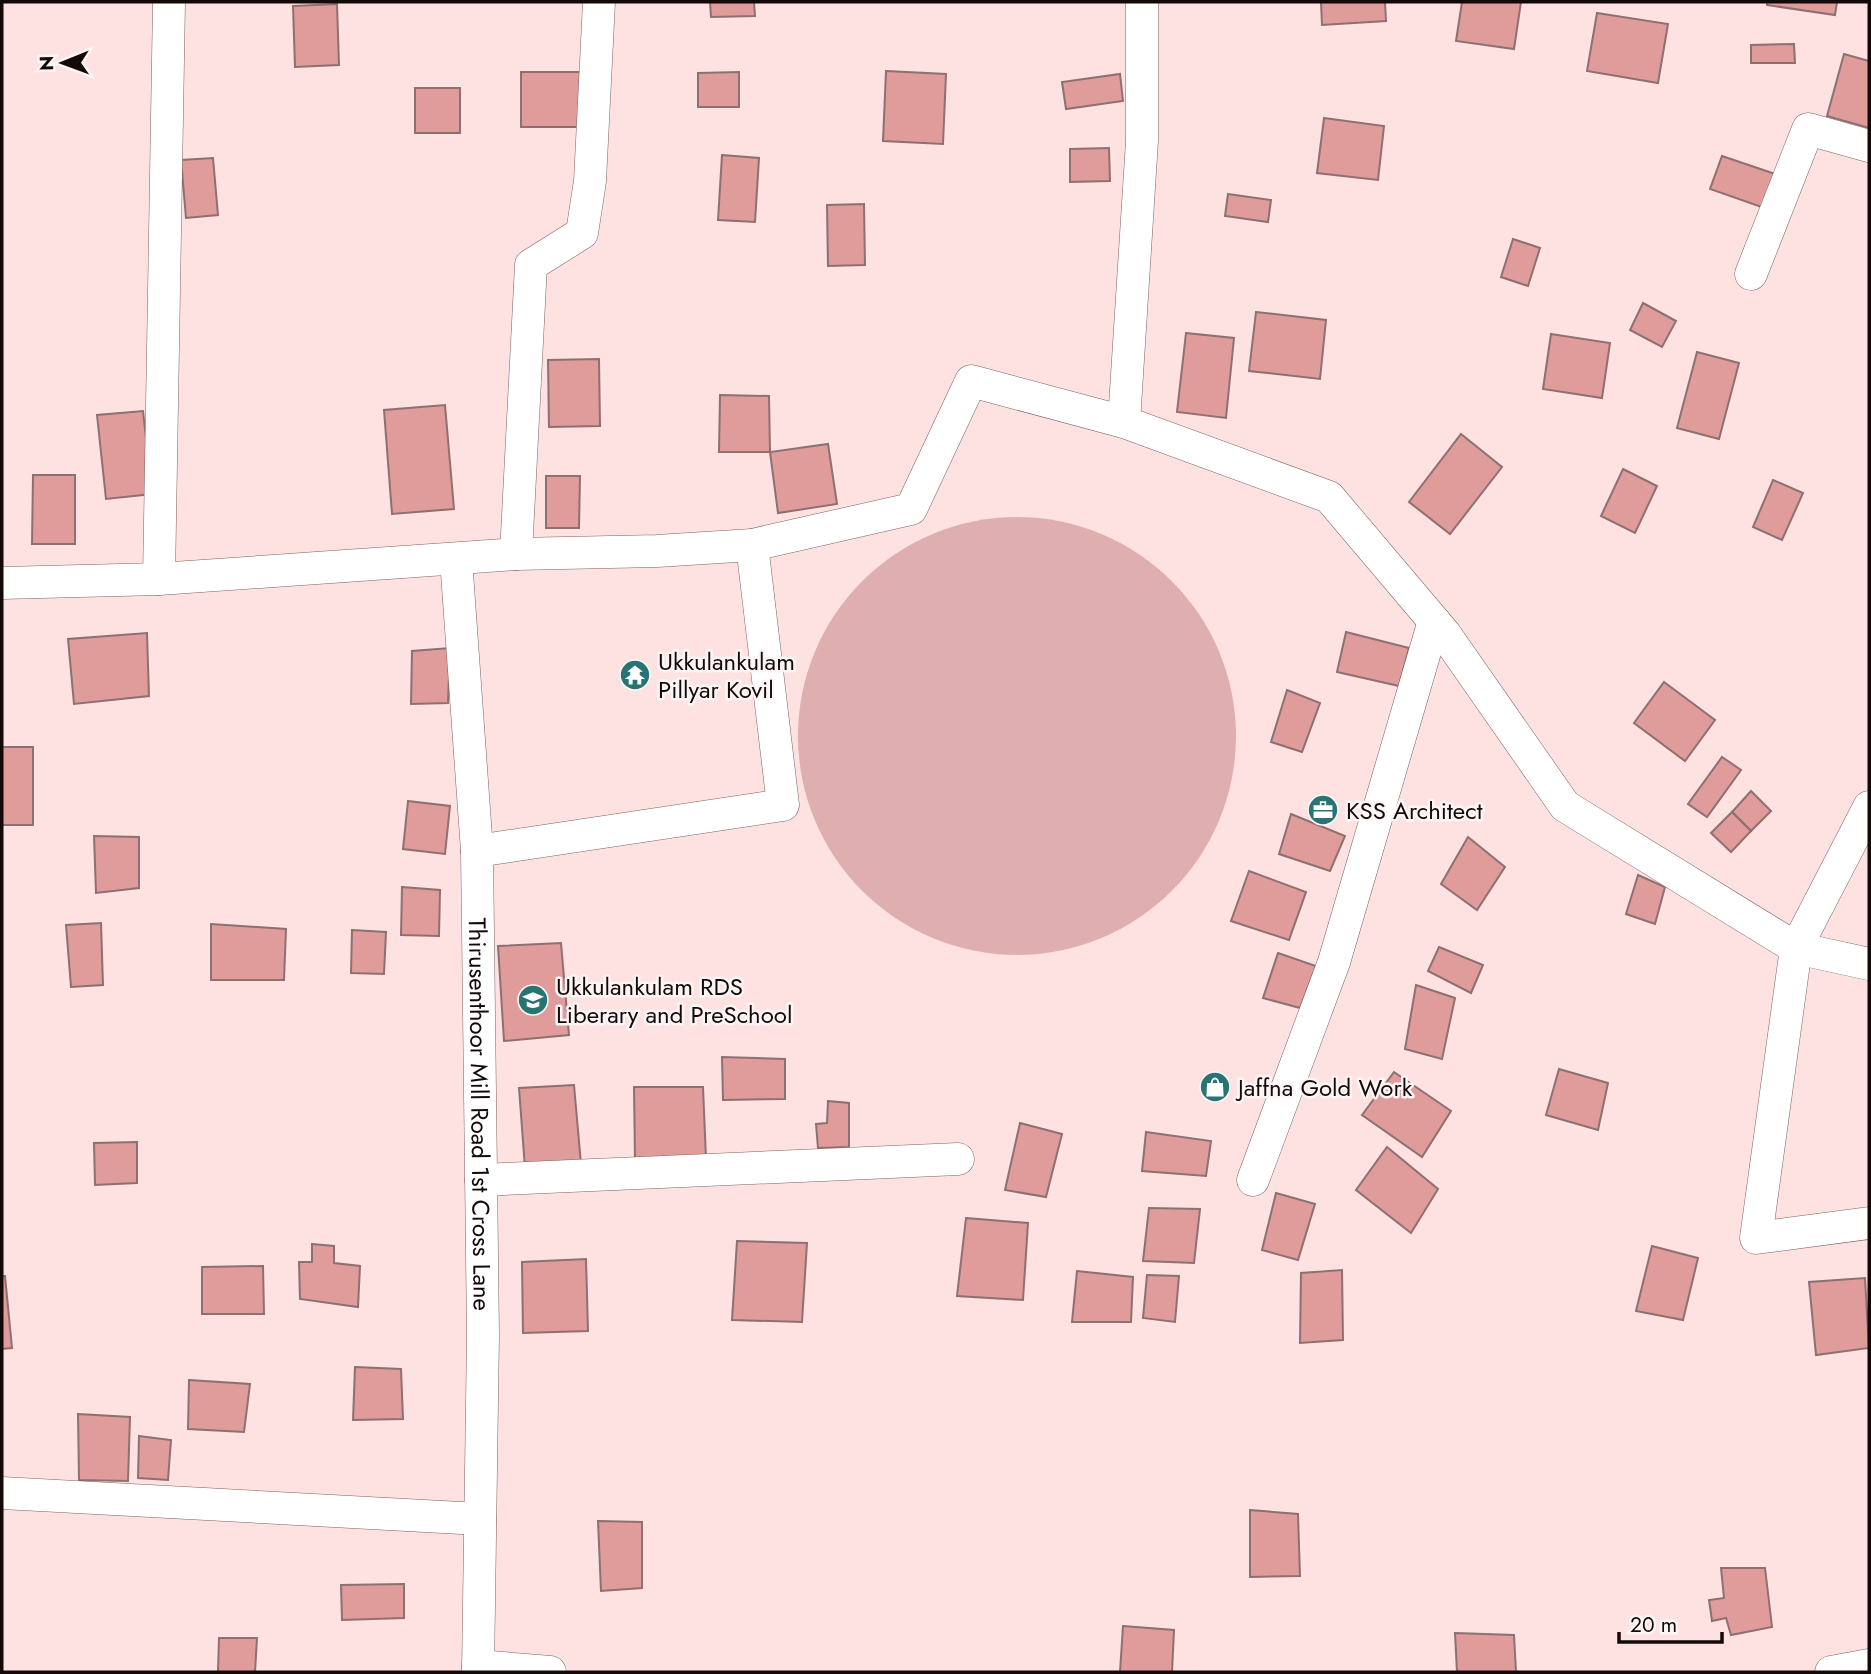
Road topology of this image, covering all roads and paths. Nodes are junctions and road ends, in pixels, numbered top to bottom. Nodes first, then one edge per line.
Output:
1 (169, 2) edge
2 (599, 2) edge
3 (1142, 2) edge
4 (1869, 146) edge
5 (1751, 274) dead end
6 (1124, 422) junction
7 (752, 545) junction
8 (516, 554) junction
9 (456, 559) junction
10 (159, 579) junction
11 (2, 583) edge
12 (1434, 621) junction
13 (1869, 807) edge
14 (477, 851) junction
15 (1796, 948) junction
16 (1869, 964) edge
17 (958, 1159) dead end
18 (481, 1180) junction
19 (1253, 1180) dead end
20 (1869, 1223) edge
21 (2, 1493) edge
22 (480, 1519) junction
23 (1869, 1665) edge
24 (478, 1669) edge
25 (550, 1672) edge
26 (1830, 1672) edge

1 - 10 street
2 - 8 street
3 - 6 street
4 - 5 street
6 - 7 street
6 - 12 street
7 - 8 street
7 - 14 street
8 - 9 street
9 - 10 street
9 - 14 street, Thirusenthoor Mill Road 1st Cross Lane
10 - 11 street
12 - 15 street
12 - 19 street
13 - 15 street
14 - 18 street, Thirusenthoor Mill Road 1st Cross Lane
15 - 16 street
15 - 20 street
17 - 18 street
18 - 22 street, Thirusenthoor Mill Road 1st Cross Lane
21 - 22 street
22 - 24 street, Thirusenthoor Mill Road 1st Cross Lane
23 - 26 street
24 - 25 street

